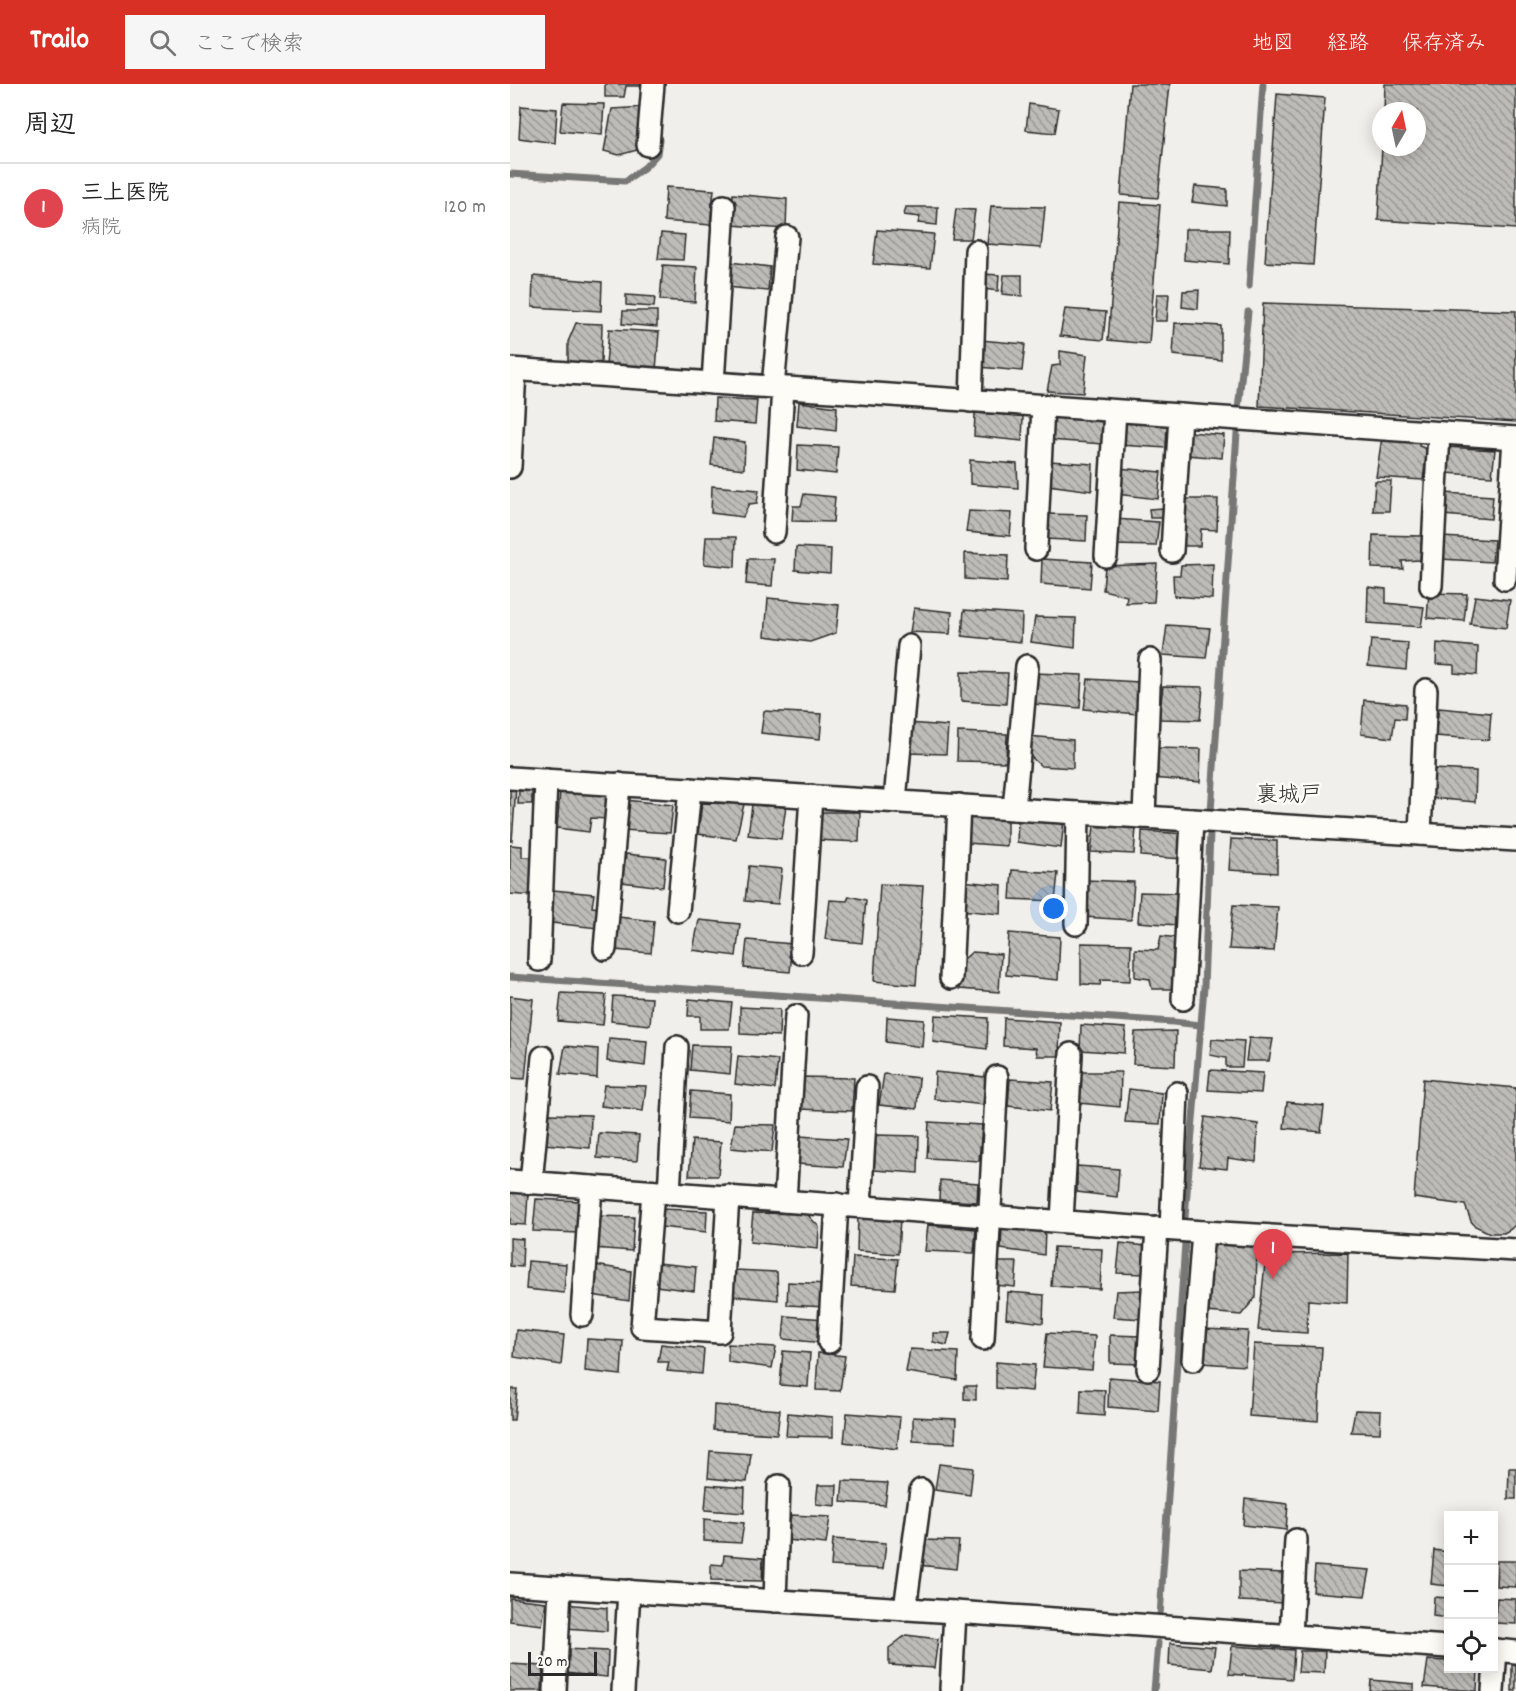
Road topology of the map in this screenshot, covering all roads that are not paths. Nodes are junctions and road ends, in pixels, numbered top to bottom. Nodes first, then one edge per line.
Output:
1 (653, 84) edge
2 (648, 145) dead end
3 (724, 206) dead end
4 (787, 237) dead end
5 (976, 251) dead end
6 (513, 369) edge
7 (713, 383) junction
8 (778, 388) junction
9 (971, 401) junction
10 (1043, 406) junction
11 (1114, 411) junction
12 (1180, 415) junction
13 (1439, 433) junction
14 (1515, 438) edge
15 (510, 467) edge
16 (774, 532) dead end
17 (1036, 549) dead end
18 (1172, 551) dead end
19 (1106, 556) dead end
20 (1505, 579) dead end
21 (1431, 586) dead end
22 (909, 646) dead end
23 (1150, 660) dead end
24 (1028, 666) dead end
25 (1426, 690) dead end
26 (510, 778) edge
27 (546, 780) junction
28 (619, 784) junction
29 (690, 789) junction
30 (812, 796) junction
31 (894, 801) junction
32 (959, 805) junction
33 (1014, 809) junction
34 (1078, 813) junction
35 (1144, 817) junction
36 (1192, 820) junction
37 (1420, 834) junction
38 (1516, 840) edge
39 (678, 911) dead end
40 (1076, 924) dead end
41 (605, 949) dead end
42 (801, 952) dead end
43 (539, 960) dead end
44 (951, 978) dead end
45 (1183, 999) dead end
46 (796, 1016) dead end
47 (677, 1047) dead end
48 (1071, 1054) dead end
49 (543, 1057) dead end
50 (997, 1077) dead end
51 (867, 1087) dead end
52 (1177, 1093) dead end
53 (520, 1182) edge
54 (591, 1187) junction
55 (661, 1192) junction
56 (728, 1197) junction
57 (785, 1201) junction
58 (837, 1204) junction
59 (860, 1206) junction
60 (990, 1216) junction
61 (1062, 1221) junction
62 (1164, 1229) junction
63 (1203, 1232) junction
64 (1516, 1250) edge
65 (582, 1315) dead end
66 (983, 1339) dead end
67 (829, 1342) dead end
68 (1193, 1360) dead end
69 (1148, 1370) dead end
70 (779, 1486) dead end
71 (921, 1490) dead end
72 (1296, 1540) dead end
73 (510, 1584) edge
74 (560, 1587) junction
75 (629, 1591) junction
76 (775, 1601) junction
77 (905, 1609) junction
78 (955, 1612) junction
79 (1292, 1635) junction
80 (1444, 1647) edge
81 (1502, 1651) edge
82 (951, 1689) dead end
83 (555, 1691) edge
84 (623, 1691) edge
85 (1493, 1691) edge

1 - 2 street
3 - 7 street
4 - 8 street
5 - 9 street
6 - 7 street
6 - 15 street
7 - 8 street
8 - 9 street
8 - 16 street
9 - 10 street
10 - 11 street
10 - 17 street
11 - 12 street
11 - 19 street
12 - 13 street
12 - 18 street
13 - 14 street
13 - 21 street
14 - 20 street
22 - 31 street
23 - 35 street
24 - 33 street
25 - 37 street
26 - 27 street
27 - 28 street
27 - 43 street
28 - 29 street
28 - 41 street
29 - 30 street
29 - 39 street
30 - 31 street
30 - 42 street
31 - 32 street
32 - 33 street
32 - 44 street
33 - 34 street
34 - 35 street
34 - 40 street
35 - 36 street
36 - 37 street
36 - 45 street
37 - 38 street
46 - 57 street
47 - 55 street
48 - 61 street
49 - 53 street
50 - 60 street
51 - 59 street
52 - 62 street
53 - 54 street
54 - 55 street
54 - 65 street
55 - 56 street
55 - 56 street
56 - 57 street
57 - 58 street
58 - 59 street
58 - 67 street
59 - 60 street
60 - 61 street
60 - 66 street
61 - 62 street
62 - 63 street
62 - 69 street
63 - 64 street
63 - 68 street
70 - 76 street
71 - 77 street
72 - 79 street
73 - 74 street
74 - 75 street
74 - 83 street
75 - 76 street
75 - 84 street
76 - 77 street
77 - 78 street
78 - 79 street
78 - 82 street
79 - 80 street
81 - 85 street

